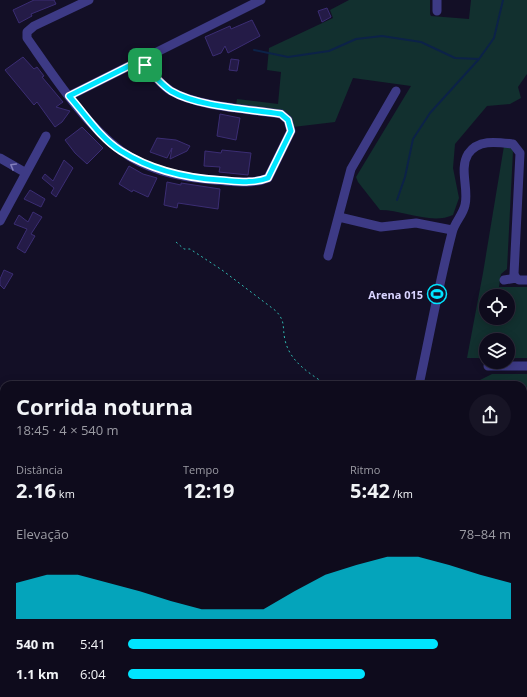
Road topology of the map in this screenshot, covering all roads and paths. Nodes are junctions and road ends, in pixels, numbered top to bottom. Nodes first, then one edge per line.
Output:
1 (89, 0) edge
2 (261, 0) edge
3 (437, 0) edge
4 (437, 11) dead end
5 (141, 60) junction
6 (396, 91) dead end
7 (69, 96) junction
8 (46, 136) dead end
9 (0, 158) edge
10 (26, 173) junction
11 (339, 217) junction
12 (0, 221) edge
13 (452, 230) junction
14 (176, 242) dead end
15 (328, 256) dead end
16 (516, 278) junction
17 (504, 280) dead end
18 (527, 280) edge
19 (515, 366) edge
20 (527, 366) edge
21 (322, 381) edge
22 (420, 381) edge

1 - 7 street
2 - 5 street
3 - 4 street
5 - 7 street
5 - 7 street
6 - 11 street
8 - 10 street
10 -> 9 street
10 - 12 street
11 - 13 street
11 - 15 street
13 - 16 street
13 - 22 street
14 - 21 path
16 - 17 street
16 - 18 street
19 - 20 street

